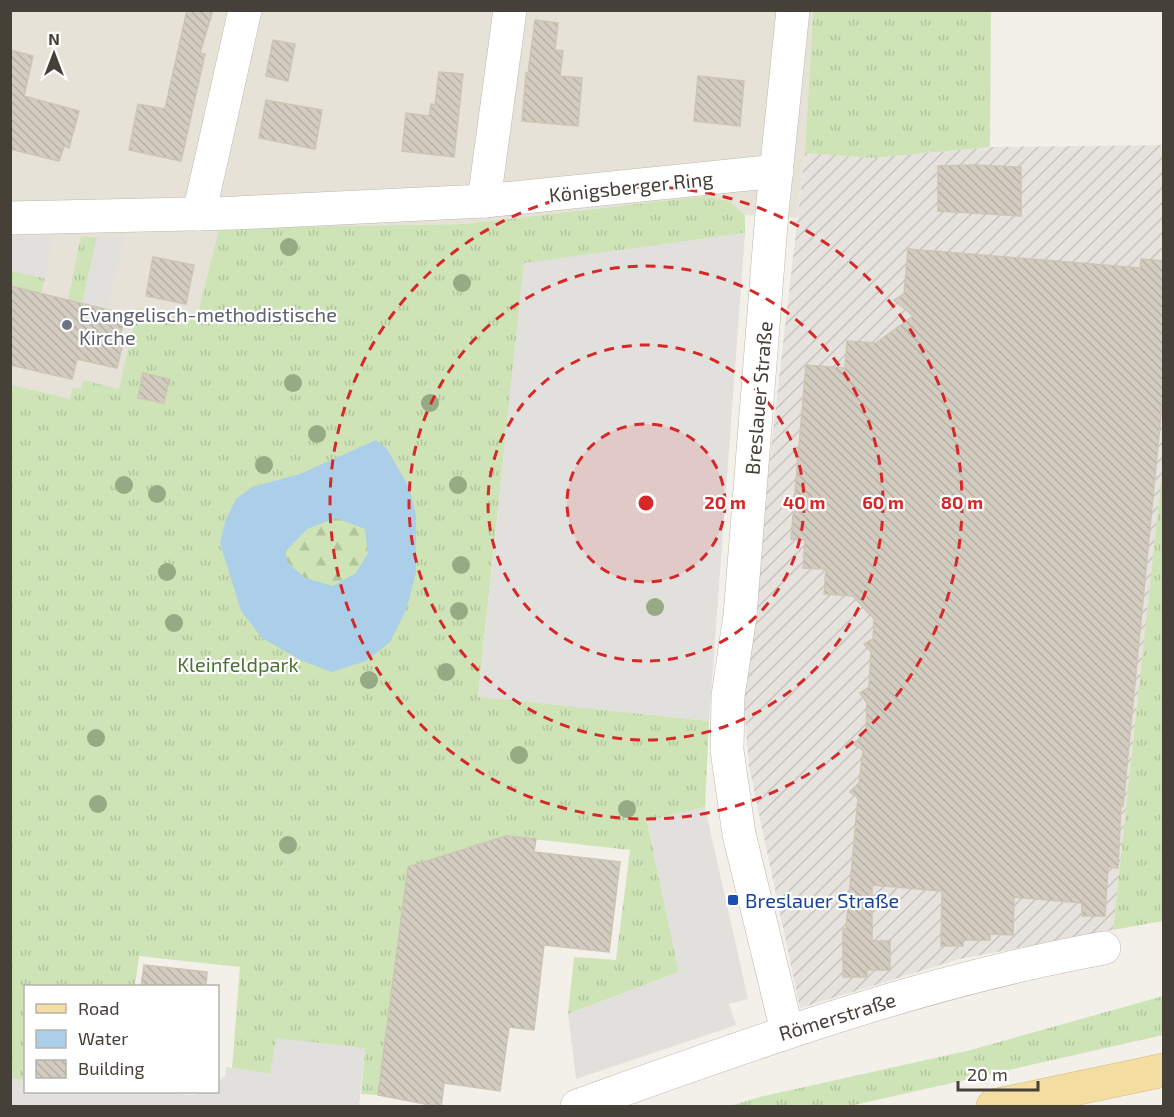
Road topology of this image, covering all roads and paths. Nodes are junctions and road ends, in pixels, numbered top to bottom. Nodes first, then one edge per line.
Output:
1 (245, 10) edge
2 (510, 10) edge
3 (793, 10) edge
4 (777, 171) junction
5 (484, 201) junction
6 (199, 214) junction
7 (10, 218) edge
8 (1104, 948) dead end
9 (801, 1026) junction
10 (1164, 1070) edge
11 (577, 1107) edge
12 (993, 1107) edge

1 - 6 street
2 - 5 street
3 - 4 street, Breslauer Straße
4 - 5 street, Königsberger Ring
4 - 9 street, Breslauer Straße
5 - 6 street, Königsberger Ring
6 - 7 street, Königsberger Ring
8 - 9 street, Römerstraße
9 - 11 street, Römerstraße
10 - 12 main road

